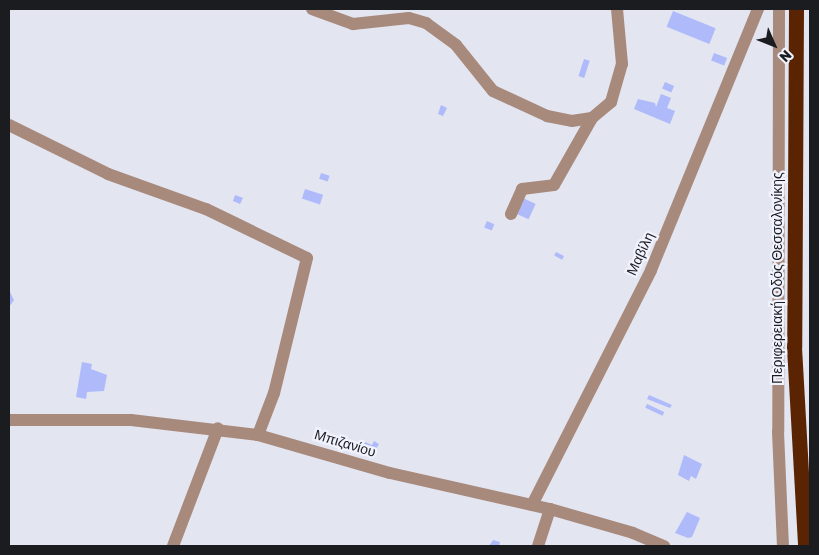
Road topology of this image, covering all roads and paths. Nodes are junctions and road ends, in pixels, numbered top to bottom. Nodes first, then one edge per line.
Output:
1 (312, 9) edge
2 (617, 9) edge
3 (758, 9) edge
4 (779, 9) edge
5 (796, 9) edge
6 (592, 118) junction
7 (9, 125) edge
8 (511, 214) dead end
9 (9, 420) edge
10 (218, 428) junction
11 (258, 435) junction
12 (532, 504) junction
13 (550, 509) junction
14 (173, 546) edge
15 (538, 546) edge
16 (664, 546) edge
17 (783, 546) edge
18 (805, 546) edge

1 - 6 street
2 - 6 street
3 - 12 street, Μαβίλη
4 - 17 street
5 - 18 highway, Περιφερειακή Οδός Θεσσαλονίκης
6 - 8 street
7 - 11 street
9 - 10 street, Μπιζανίου
10 - 11 street, Μπιζανίου
10 - 14 street
11 - 12 street, Μπιζανίου
12 - 13 street, Μπιζανίου
13 - 15 street
13 - 16 street, Μπιζανίου

